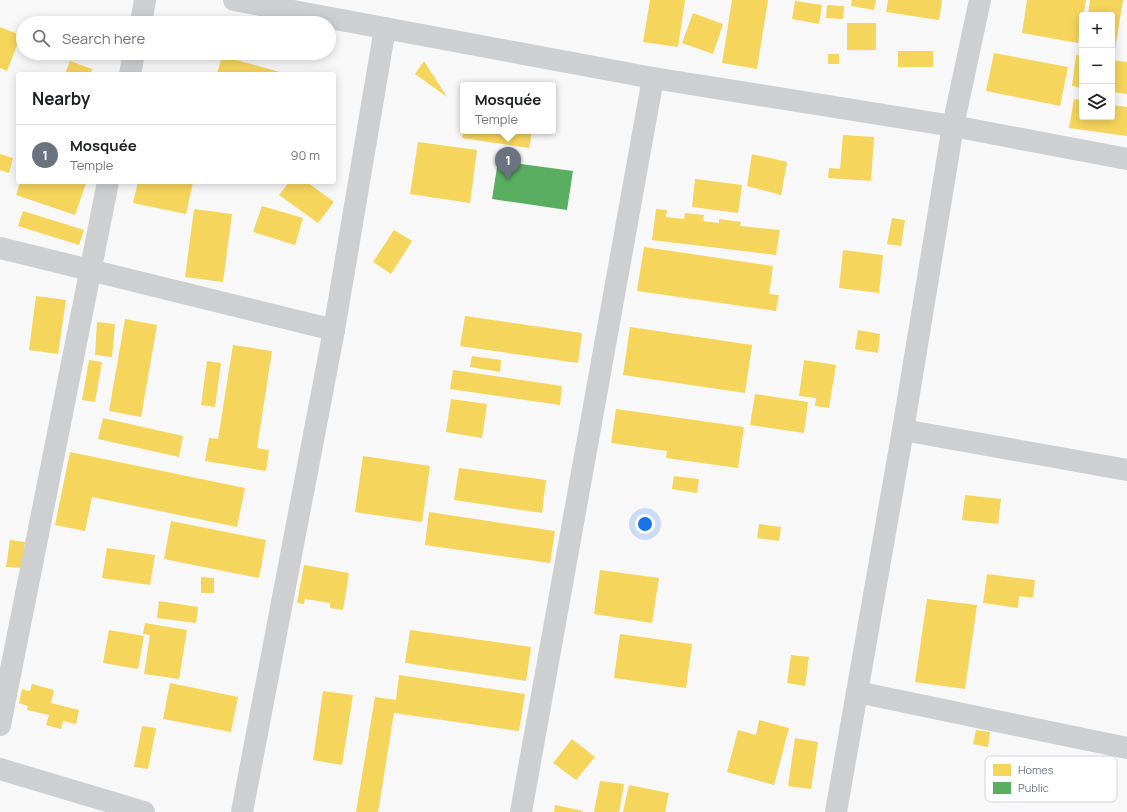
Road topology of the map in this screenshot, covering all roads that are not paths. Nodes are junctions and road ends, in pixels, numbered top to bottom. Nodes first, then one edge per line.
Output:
1 (145, 0) edge
2 (234, 0) edge
3 (980, 0) edge
4 (142, 16) edge
5 (320, 16) edge
6 (336, 19) edge
7 (385, 28) junction
8 (133, 60) edge
9 (130, 72) edge
10 (653, 78) junction
11 (953, 126) junction
12 (1127, 159) edge
13 (108, 184) edge
14 (0, 248) edge
15 (90, 270) junction
16 (334, 330) junction
17 (903, 430) junction
18 (1127, 470) edge
19 (857, 692) junction
20 (0, 725) edge
21 (1127, 748) edge
22 (0, 770) edge
23 (144, 812) edge
24 (242, 812) edge
25 (521, 812) edge
26 (836, 812) edge

1 - 4 street
2 - 5 street
3 - 11 street
6 - 7 street
7 - 10 street
7 - 16 street
8 - 9 street
10 - 11 street
10 - 25 street
11 - 12 street
11 - 17 street
13 - 15 street
14 - 15 street
15 - 16 street
15 - 20 street
16 - 24 street
17 - 18 street
17 - 19 street
19 - 21 street
19 - 26 street
22 - 23 street

